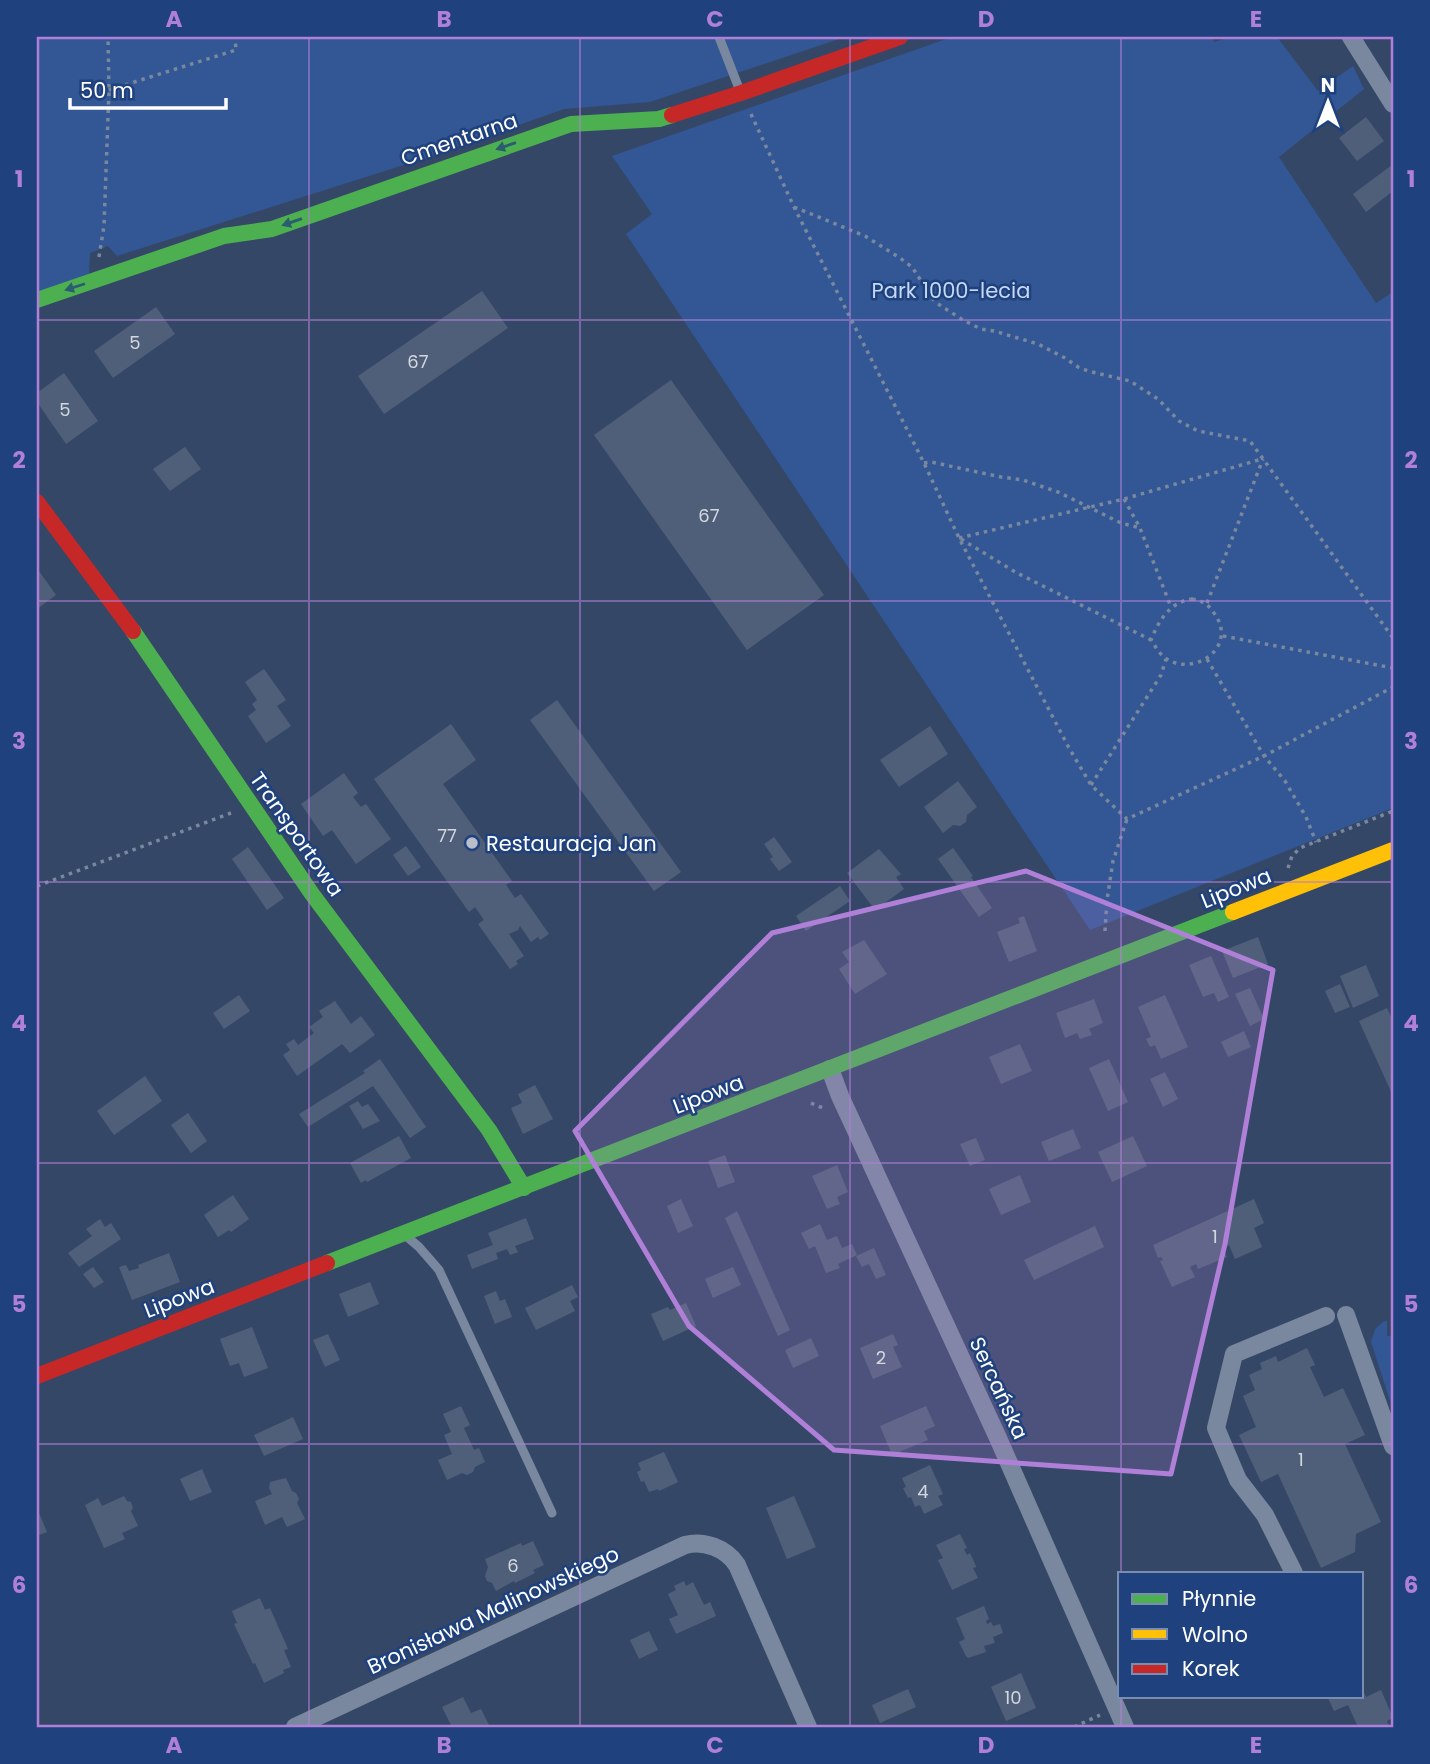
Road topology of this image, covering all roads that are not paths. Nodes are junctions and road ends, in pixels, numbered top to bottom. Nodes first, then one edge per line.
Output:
1 (719, 37) edge
2 (900, 37) edge
3 (1351, 37) edge
4 (741, 93) junction
5 (1393, 104) edge
6 (37, 300) edge
7 (37, 502) edge
8 (1393, 850) edge
9 (830, 1069) junction
10 (524, 1188) junction
11 (404, 1234) junction
12 (1326, 1315) dead end
13 (1346, 1315) dead end
14 (37, 1376) edge
15 (1393, 1446) edge
16 (552, 1513) dead end
17 (1294, 1572) edge
18 (295, 1727) edge
19 (808, 1727) edge
20 (1125, 1727) edge

1 - 4 lane
2 - 4 street, Cmentarna
3 - 5 street
4 -> 6 street, Cmentarna
7 - 10 street, Transportowa
8 - 9 street, Lipowa
9 - 10 street, Lipowa
9 - 20 street, Sercańska
10 - 11 street, Lipowa
11 - 14 street, Lipowa
11 - 16 lane
12 - 17 street
13 - 15 street
18 - 19 street, Bronisława Malinowskiego

